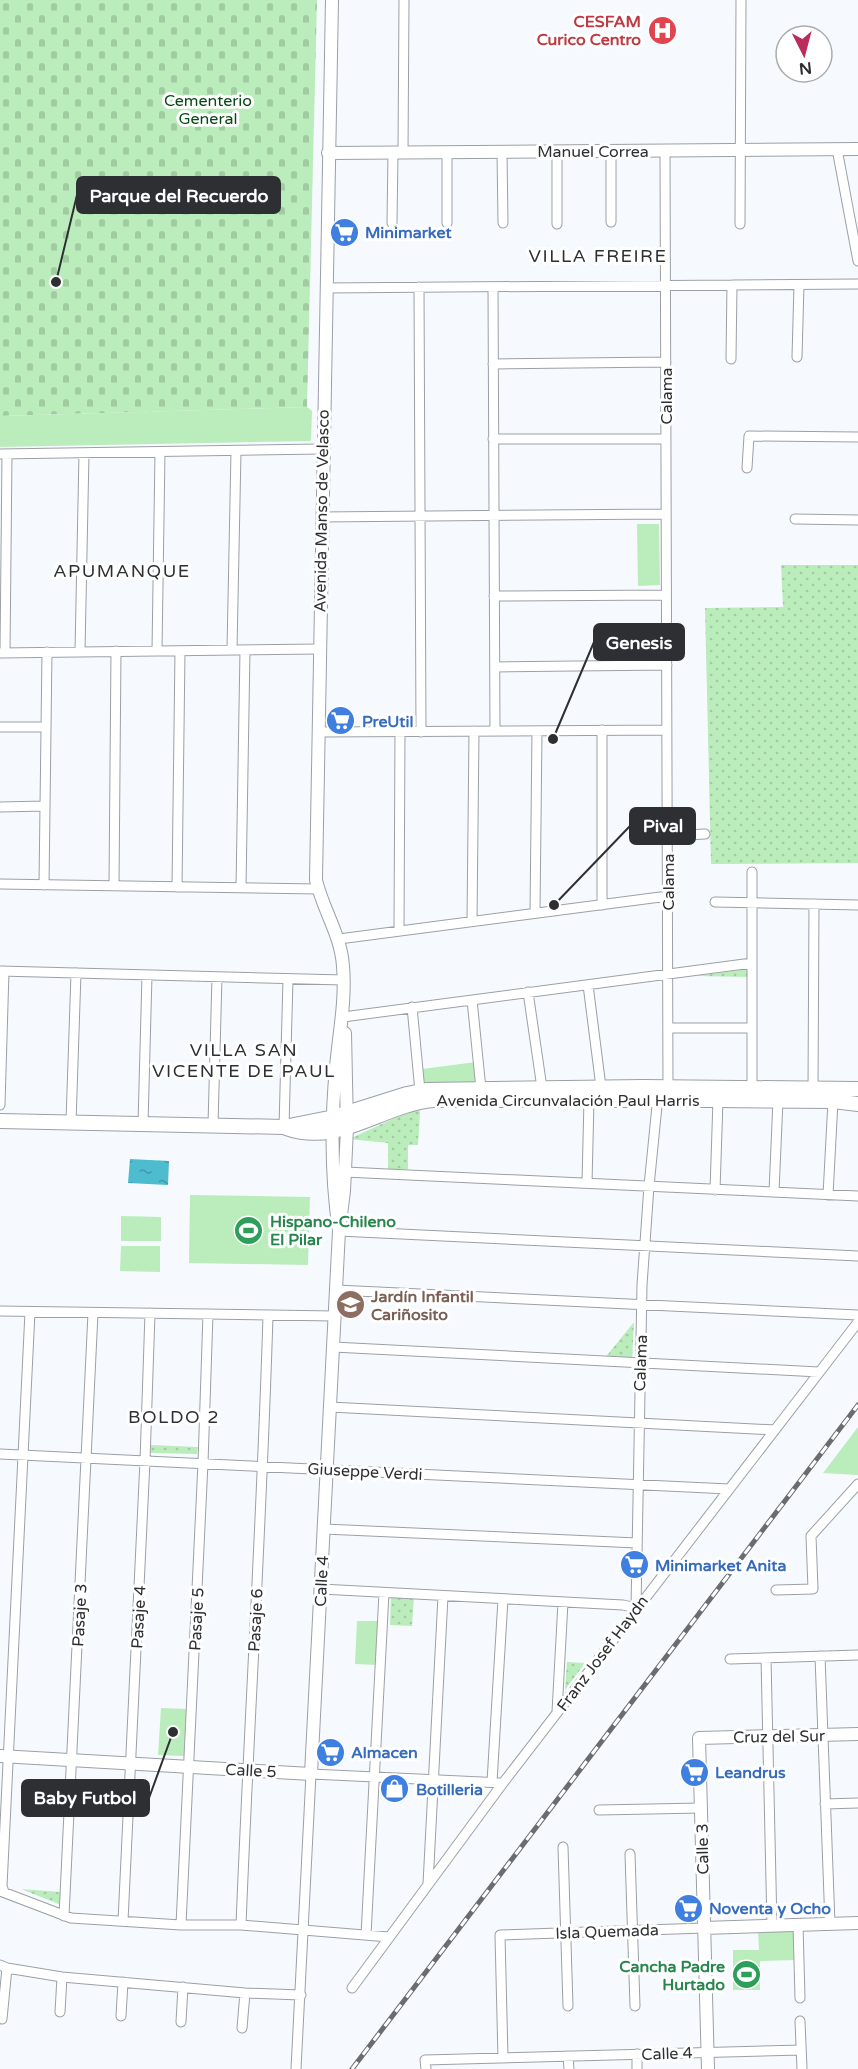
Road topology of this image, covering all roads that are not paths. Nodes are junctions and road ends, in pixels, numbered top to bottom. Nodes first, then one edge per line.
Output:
1 (332, 0) edge
2 (404, 0) edge
3 (741, 0) edge
4 (837, 149) junction
5 (858, 149) edge
6 (741, 150) junction
7 (612, 151) junction
8 (665, 151) junction
9 (447, 152) junction
10 (502, 152) junction
11 (556, 152) junction
12 (328, 153) junction
13 (398, 153) junction
14 (611, 222) dead end
15 (392, 223) dead end
16 (447, 223) dead end
17 (503, 223) dead end
18 (740, 224) dead end
19 (556, 225) dead end
20 (858, 261) edge
21 (858, 284) edge
22 (732, 285) junction
23 (799, 285) junction
24 (665, 286) junction
25 (419, 287) junction
26 (493, 287) junction
27 (326, 288) junction
28 (797, 357) dead end
29 (730, 359) dead end
30 (666, 362) junction
31 (493, 364) junction
32 (858, 437) edge
33 (493, 439) junction
34 (666, 439) junction
35 (322, 449) junction
36 (236, 451) junction
37 (160, 452) junction
38 (84, 453) junction
39 (4, 454) edge
40 (747, 468) dead end
41 (666, 514) junction
42 (420, 516) junction
43 (494, 516) junction
44 (321, 517) junction
45 (795, 519) dead end
46 (858, 520) edge
47 (666, 595) junction
48 (494, 596) junction
49 (319, 649) junction
50 (232, 650) junction
51 (245, 650) junction
52 (116, 651) junction
53 (157, 651) junction
54 (180, 651) junction
55 (47, 652) junction
56 (80, 652) junction
57 (3, 653) edge
58 (667, 665) junction
59 (495, 667) junction
60 (0, 727) edge
61 (46, 728) junction
62 (603, 730) junction
63 (667, 730) junction
64 (474, 731) junction
65 (495, 731) junction
66 (537, 731) junction
67 (318, 732) junction
68 (400, 732) junction
69 (421, 732) junction
70 (45, 806) junction
71 (0, 807) edge
72 (705, 834) dead end
73 (667, 836) junction
74 (752, 872) dead end
75 (0, 884) edge
76 (44, 885) junction
77 (114, 886) junction
78 (177, 887) junction
79 (241, 887) junction
80 (318, 889) junction
81 (668, 896) junction
82 (715, 902) dead end
83 (752, 903) junction
84 (814, 904) junction
85 (602, 905) junction
86 (858, 905) edge
87 (535, 913) junction
88 (472, 921) junction
89 (399, 931) junction
90 (339, 939) junction
91 (752, 963) junction
92 (2, 971) edge
93 (76, 974) junction
94 (668, 974) junction
95 (147, 975) junction
96 (217, 977) junction
97 (288, 979) junction
98 (344, 980) junction
99 (588, 985) junction
100 (528, 992) junction
101 (472, 1000) junction
102 (412, 1007) junction
103 (343, 1017) junction
104 (668, 1028) junction
105 (752, 1028) junction
106 (601, 1088) junction
107 (669, 1088) junction
108 (752, 1088) junction
109 (481, 1089) junction
110 (542, 1089) junction
111 (813, 1089) junction
112 (858, 1089) edge
113 (420, 1091) junction
114 (658, 1099) junction
115 (589, 1100) junction
116 (718, 1100) junction
117 (778, 1100) junction
118 (832, 1101) junction
119 (858, 1104) edge
120 (0, 1105) edge
121 (340, 1115) junction
122 (0, 1121) edge
123 (71, 1122) junction
124 (143, 1124) junction
125 (213, 1125) junction
126 (284, 1127) junction
127 (340, 1130) junction
128 (345, 1172) junction
129 (587, 1183) junction
130 (649, 1186) junction
131 (715, 1190) junction
132 (774, 1192) junction
133 (828, 1195) junction
134 (858, 1196) edge
135 (339, 1231) junction
136 (644, 1245) junction
137 (858, 1256) edge
138 (336, 1290) junction
139 (642, 1305) junction
140 (0, 1311) edge
141 (30, 1312) junction
142 (93, 1313) junction
143 (150, 1313) junction
144 (208, 1314) junction
145 (268, 1315) junction
146 (858, 1315) edge
147 (334, 1316) junction
148 (858, 1322) edge
149 (333, 1347) junction
150 (640, 1364) junction
151 (819, 1372) junction
152 (330, 1407) junction
153 (638, 1422) junction
154 (775, 1430) junction
155 (0, 1454) edge
156 (23, 1455) junction
157 (86, 1458) junction
158 (145, 1461) junction
159 (203, 1464) junction
160 (263, 1466) junction
161 (326, 1469) junction
162 (858, 1484) edge
163 (637, 1485) junction
164 (729, 1489) junction
165 (324, 1529) junction
166 (637, 1543) junction
167 (321, 1589) junction
168 (776, 1590) dead end
169 (384, 1593) junction
170 (442, 1596) junction
171 (503, 1599) junction
172 (563, 1602) junction
173 (636, 1608) junction
174 (858, 1655) edge
175 (820, 1656) junction
176 (766, 1658) junction
177 (730, 1659) dead end
178 (557, 1712) junction
179 (858, 1734) edge
180 (822, 1735) junction
181 (766, 1736) junction
182 (699, 1738) joint
183 (4, 1756) edge
184 (72, 1760) junction
185 (131, 1763) junction
186 (189, 1766) junction
187 (247, 1770) junction
188 (311, 1773) junction
189 (375, 1776) junction
190 (434, 1779) junction
191 (492, 1782) junction
192 (503, 1783) junction
193 (858, 1803) edge
194 (825, 1804) junction
195 (701, 1808) junction
196 (599, 1810) dead end
197 (563, 1846) dead end
198 (630, 1854) dead end
199 (428, 1884) junction
200 (2, 1892) edge
201 (64, 1916) junction
202 (123, 1922) junction
203 (858, 1923) edge
204 (181, 1924) junction
205 (830, 1924) junction
206 (241, 1925) junction
207 (798, 1925) junction
208 (772, 1926) junction
209 (704, 1928) junction
210 (633, 1930) junction
211 (304, 1931) junction
212 (566, 1933) junction
213 (366, 1935) junction
214 (389, 1937) junction
215 (3, 1966) edge
216 (62, 1977) junction
217 (123, 1982) junction
218 (183, 1987) junction
219 (352, 1988) dead end
220 (245, 1993) junction
221 (302, 1995) junction
222 (800, 1998) dead end
223 (568, 2006) dead end
224 (635, 2006) dead end
225 (60, 2012) dead end
226 (121, 2016) dead end
227 (2, 2019) dead end
228 (800, 2020) dead end
229 (181, 2022) dead end
230 (242, 2028) dead end
231 (801, 2050) junction
232 (708, 2051) junction
233 (637, 2054) junction
234 (568, 2056) junction
235 (503, 2058) junction
236 (426, 2065) edge
237 (296, 2069) edge
238 (569, 2069) edge
239 (637, 2069) edge
240 (708, 2069) edge
241 (802, 2069) edge

1 - 12 street, Avenida Manso de Velasco
2 - 13 street
3 - 6 street
4 - 5 street, Manuel Correa
4 - 6 street, Manuel Correa
4 - 20 street
6 - 8 street, Manuel Correa
6 - 18 street
7 - 8 street, Manuel Correa
7 - 11 street, Manuel Correa
7 - 14 street
8 - 24 street, Calama
9 - 10 street, Manuel Correa
9 - 13 street, Manuel Correa
9 - 16 street
10 - 11 street, Manuel Correa
10 - 17 street
11 - 19 street
12 - 13 street, Manuel Correa
12 - 27 street, Avenida Manso de Velasco
13 - 15 street
21 - 23 street
22 - 23 street
22 - 24 street
22 - 29 street
23 - 28 street
24 - 26 street
24 - 30 street, Calama
25 - 26 street
25 - 27 street
25 - 42 street
26 - 31 street
27 - 35 street, Avenida Manso de Velasco
30 - 31 street
30 - 34 street, Calama
31 - 33 street
32 - 40 street
33 - 34 street
33 - 43 street
34 - 41 street, Calama
35 - 36 street
35 - 44 street, Avenida Manso de Velasco
36 - 37 street
36 - 50 street
37 - 38 street
37 - 53 street
38 - 39 street
38 - 56 street
39 - 57 street
41 - 43 street
41 - 47 street, Calama
42 - 43 street
42 - 44 street
42 - 69 street
43 - 48 street
44 - 49 street, Avenida Manso de Velasco
45 - 46 street
47 - 48 street
47 - 58 street, Calama
48 - 59 street
49 - 51 street
49 - 67 street, Avenida Manso de Velasco
50 - 51 street
50 - 54 street
51 - 79 street
52 - 53 street
52 - 56 street
52 - 77 street
53 - 54 street
54 - 78 street
55 - 56 street
55 - 57 street
55 - 61 street
58 - 59 street
58 - 63 street, Calama
59 - 65 street
60 - 61 street
61 - 70 street
62 - 63 street
62 - 66 street
62 - 85 street
63 - 73 street, Calama
64 - 65 street
64 - 69 street
64 - 88 street
65 - 66 street
66 - 87 street
67 - 68 street
67 - 80 street, Avenida Manso de Velasco
68 - 69 street
68 - 89 street
70 - 71 street
70 - 76 street
72 - 73 street
73 - 81 street, Calama
74 - 83 street
75 - 76 street
76 - 77 street
77 - 78 street
78 - 79 street
79 - 80 street
80 - 90 street, Avenida Manso de Velasco
81 - 85 street
81 - 94 street, Calama
82 - 83 street
83 - 84 street
83 - 91 street
84 - 86 street
84 - 111 street
85 - 87 street
87 - 88 street
88 - 89 street
89 - 90 street
90 - 98 street, Avenida Manso de Velasco
91 - 94 street
91 - 105 street
92 - 93 street
92 - 120 street
93 - 95 street
93 - 123 street
94 - 99 street
94 - 104 street, Calama
95 - 96 street
95 - 124 street
96 - 97 street
96 - 125 street
97 - 98 street
97 - 126 street
98 - 103 street, Avenida Manso de Velasco
99 - 100 street
99 - 106 street
100 - 101 street
100 - 110 street
101 - 102 street
101 - 109 street
102 - 103 street
102 - 113 street
103 - 121 street, Avenida Manso de Velasco
104 - 105 street
104 - 107 street, Calama
105 - 108 street
106 - 107 main road, Avenida Circunvalación Paul Harris
106 - 110 main road, Avenida Circunvalación Paul Harris
107 - 108 main road, Avenida Circunvalación Paul Harris
107 - 114 street
108 - 111 main road, Avenida Circunvalación Paul Harris
109 - 110 main road, Avenida Circunvalación Paul Harris
109 - 113 main road, Avenida Circunvalación Paul Harris
111 - 112 main road, Avenida Circunvalación Paul Harris
113 - 121 main road, Avenida Circunvalación Paul Harris
114 - 115 main road, Avenida Circunvalación Paul Harris
114 - 116 main road, Avenida Circunvalación Paul Harris
114 - 130 street, Calama
115 - 127 main road, Avenida Circunvalación Paul Harris
115 - 129 street
116 - 117 main road, Avenida Circunvalación Paul Harris
116 - 131 street
117 - 118 main road, Avenida Circunvalación Paul Harris
117 - 132 street
118 - 119 main road, Avenida Circunvalación Paul Harris
118 - 133 street
121 - 126 main road, Avenida Circunvalación Paul Harris
121 - 127 street, Avenida Manso de Velasco
122 - 123 main road, Avenida Circunvalación Paul Harris
123 - 124 main road, Avenida Circunvalación Paul Harris
124 - 125 main road, Avenida Circunvalación Paul Harris
125 - 126 main road, Avenida Circunvalación Paul Harris
126 - 127 main road, Avenida Circunvalación Paul Harris
127 - 128 street, Calle 4
127 - 135 street, Calle 4
128 - 129 street
128 - 135 street, Calle 4
129 - 130 street
130 - 131 street
130 - 136 street, Calama
131 - 132 street
132 - 133 street
133 - 134 street
135 - 136 street
135 - 138 street, Calle 4
136 - 137 street
136 - 139 street, Calama
138 - 139 street
138 - 147 street, Calle 4
139 - 146 street
139 - 150 street, Calama
140 - 141 street
141 - 142 street
141 - 156 street
142 - 143 street
142 - 157 street, Pasaje 3
143 - 144 street
143 - 158 street, Pasaje 4
144 - 145 street
144 - 159 street, Pasaje 5
145 - 147 street
145 - 160 street, Pasaje 6
147 - 149 street, Calle 4
148 - 151 street, Franz Josef Haydn
149 - 150 street
149 - 152 street, Calle 4
150 - 151 street
150 - 153 street, Calama
151 - 154 street, Franz Josef Haydn
152 - 153 street
152 - 161 street, Calle 4
153 - 154 street
153 - 163 street, Calama
154 - 164 street, Franz Josef Haydn
155 - 156 street, Giuseppe Verdi
156 - 157 street, Giuseppe Verdi
156 - 183 street
157 - 158 street, Giuseppe Verdi
157 - 184 street, Pasaje 3
158 - 159 street, Giuseppe Verdi
158 - 185 street, Pasaje 4
159 - 160 street, Giuseppe Verdi
159 - 186 street, Pasaje 5
160 - 161 street, Giuseppe Verdi
160 - 187 street, Pasaje 6
161 - 163 street, Giuseppe Verdi
161 - 165 street, Calle 4
162 - 168 street
163 - 164 street, Giuseppe Verdi
163 - 166 street, Calama
164 - 173 street, Franz Josef Haydn
165 - 166 street
165 - 167 street, Calle 4
166 - 173 street, Calama
167 - 169 street
167 - 188 street, Calle 4
169 - 170 street
169 - 189 street
170 - 171 street
170 - 190 street
171 - 172 street
171 - 191 street
172 - 173 street
172 - 178 street
173 - 178 street, Franz Josef Haydn
174 - 175 street
175 - 176 street
175 - 180 street
176 - 177 street
176 - 181 street
178 - 192 street, Franz Josef Haydn
179 - 180 street, Cruz del Sur
180 - 181 street, Cruz del Sur
180 - 194 street
181 - 182 street, Cruz del Sur
181 - 208 street
182 - 195 street, Calle 3
183 - 184 street, Calle 5
183 - 200 street
184 - 185 street, Calle 5
184 - 201 street, Pasaje 3
185 - 186 street, Calle 5
185 - 202 street, Pasaje 4
186 - 187 street, Calle 5
186 - 204 street, Pasaje 5
187 - 188 street, Calle 5
187 - 206 street, Pasaje 6
188 - 189 street, Calle 5
188 - 211 street, Calle 4
189 - 190 street, Calle 5
189 - 213 street
190 - 191 street, Calle 5
190 - 199 street
191 - 192 street, Calle 5
192 - 199 street, Franz Josef Haydn
193 - 194 street
194 - 205 street
195 - 196 street
195 - 209 street, Calle 3
197 - 212 street
198 - 210 street
199 - 214 street, Franz Josef Haydn
200 - 201 street
201 - 202 street
202 - 204 street
203 - 205 street, Isla Quemada
204 - 206 street
205 - 207 street, Isla Quemada
206 - 211 street
207 - 208 street, Isla Quemada
207 - 222 street
208 - 209 street, Isla Quemada
209 - 210 street, Isla Quemada
209 - 232 street, Calle 3
210 - 212 street, Isla Quemada
210 - 224 street
211 - 213 street
211 - 221 street
212 - 223 street
212 - 235 street, Isla Quemada
213 - 214 street
214 - 219 street, Franz Josef Haydn
215 - 216 street
215 - 227 street
216 - 217 street
216 - 225 street
217 - 218 street
217 - 226 street
218 - 220 street
218 - 229 street
220 - 221 street
220 - 230 street
221 - 237 street
228 - 231 street
231 - 232 street, Calle 4
231 - 241 street
232 - 233 street, Calle 4
232 - 240 street, Calle 3
233 - 234 street, Calle 4
233 - 239 street
234 - 235 street, Calle 4
234 - 238 street
235 - 236 street, Calle 4

